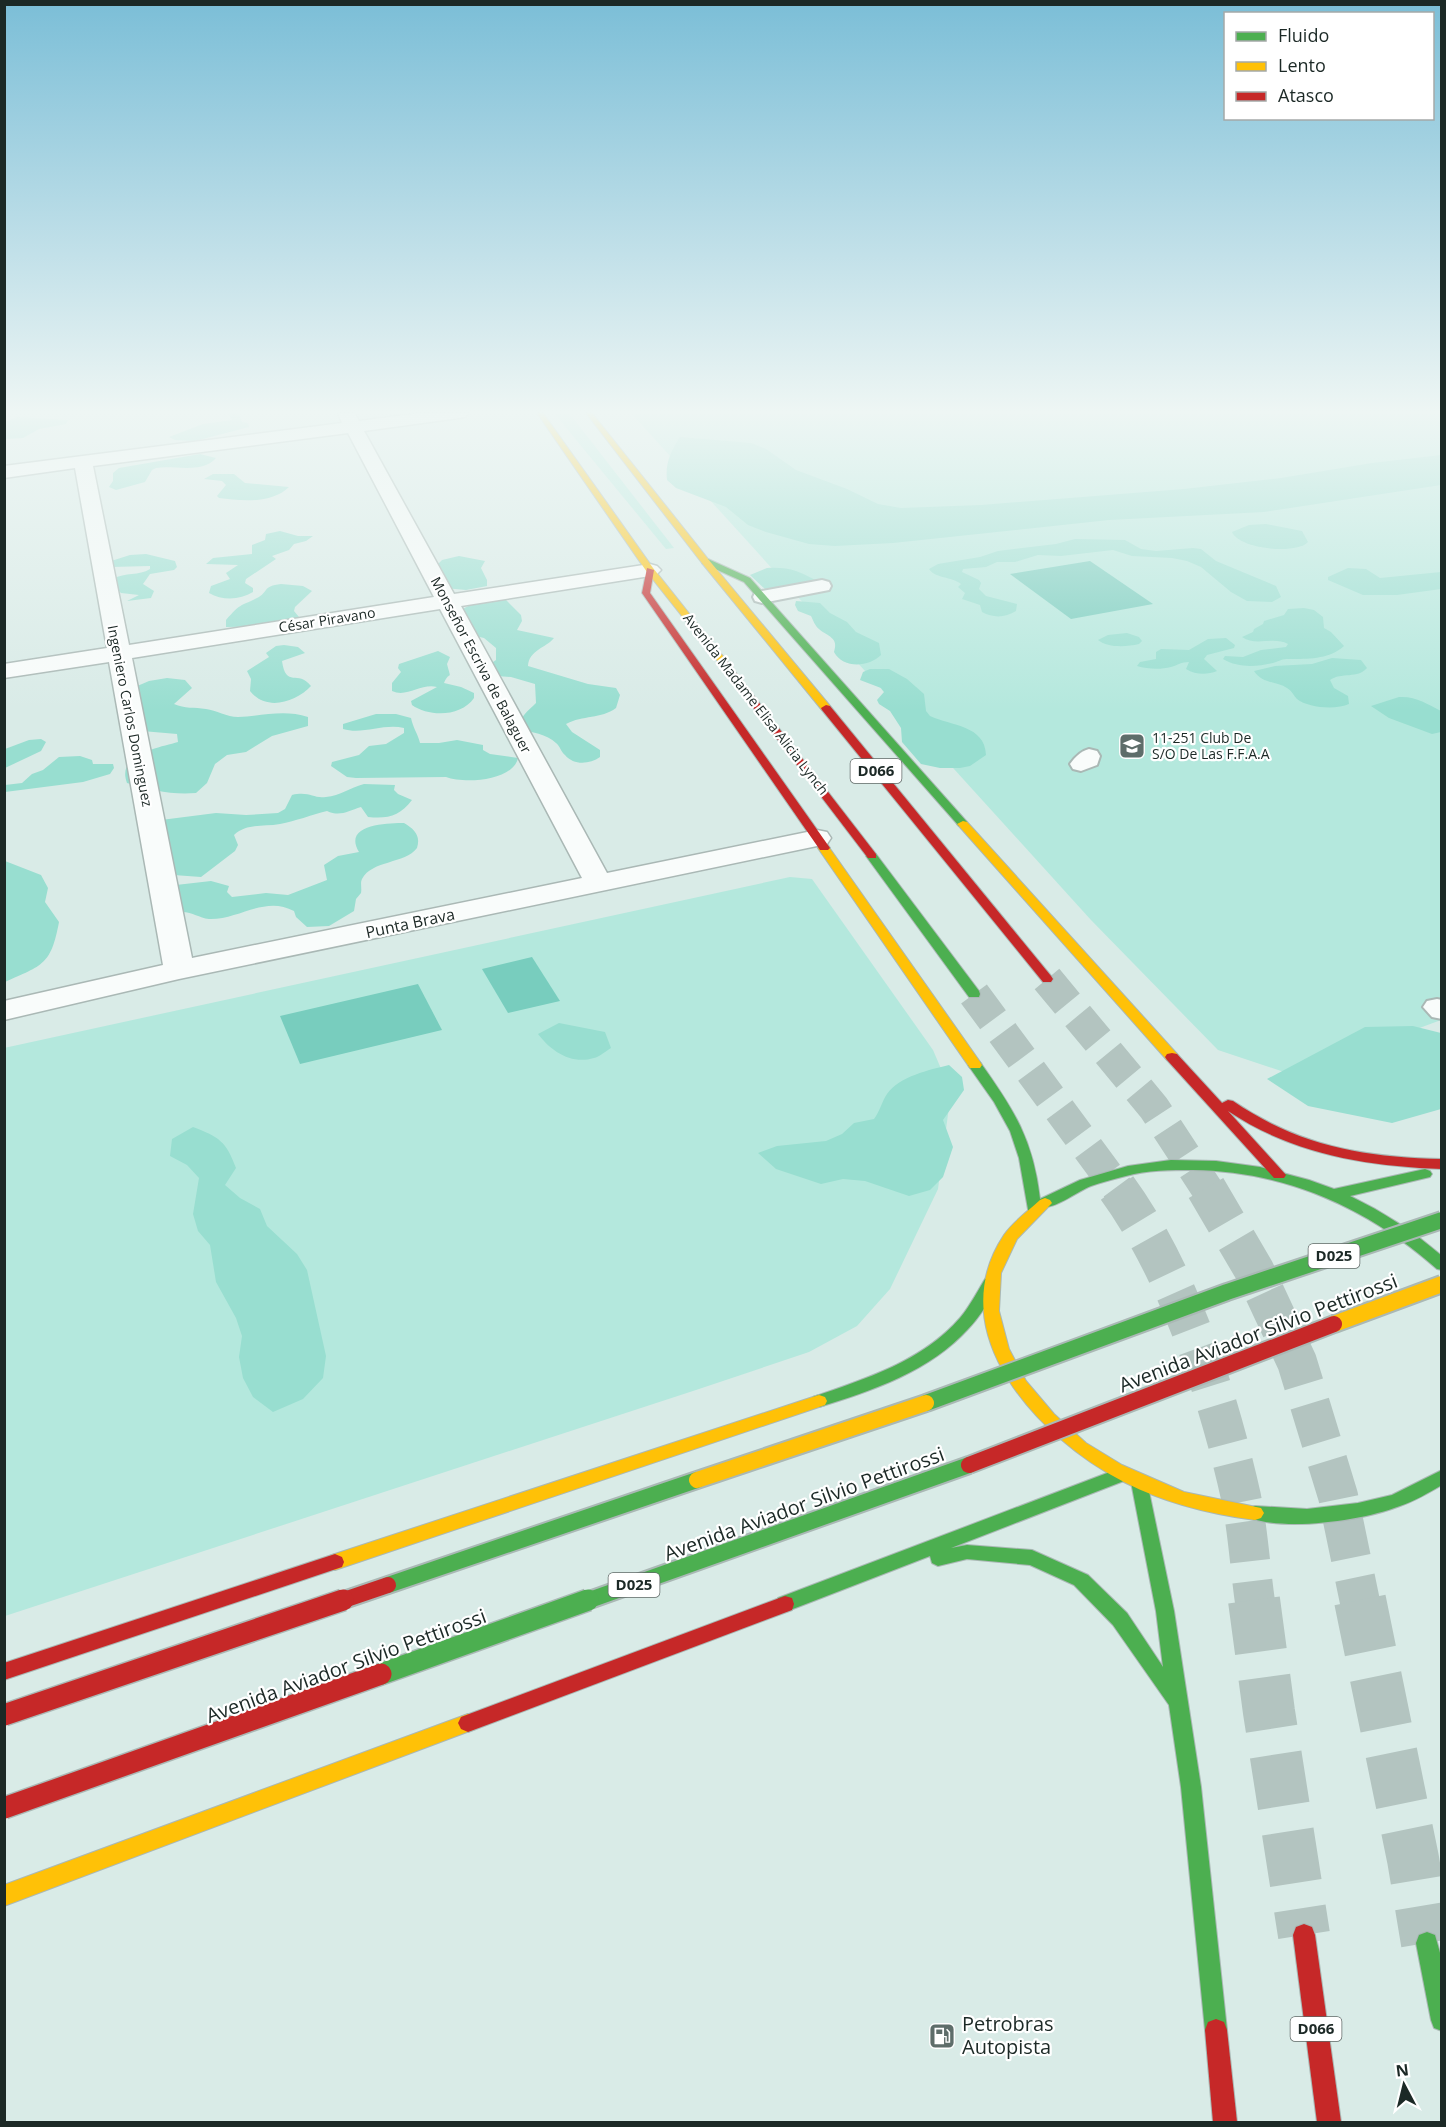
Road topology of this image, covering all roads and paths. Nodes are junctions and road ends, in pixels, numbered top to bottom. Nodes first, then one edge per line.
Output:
1 (92, 512) edge
2 (399, 512) edge
3 (610, 512) edge
4 (667, 512) edge
5 (705, 561) junction
6 (650, 570) junction
7 (822, 586) dead end
8 (762, 597) junction
9 (446, 601) junction
10 (117, 653) junction
11 (4, 671) edge
12 (817, 838) junction
13 (599, 884) junction
14 (179, 970) junction
15 (1047, 980) tunnel mouth
16 (974, 994) tunnel mouth
17 (4, 1011) edge
18 (1187, 1074) junction
19 (1442, 1164) edge
20 (1442, 1170) edge
21 (1279, 1175) junction
22 (1335, 1194) junction
23 (1034, 1211) junction
24 (1442, 1220) edge
25 (1442, 1265) edge
26 (991, 1283) junction
27 (1442, 1284) edge
28 (1123, 1473) junction
29 (1442, 1477) edge
30 (1140, 1482) junction
31 (880, 1569) junction
32 (4, 1672) edge
33 (1179, 1707) junction
34 (4, 1715) edge
35 (4, 1808) edge
36 (4, 1896) edge
37 (1304, 1935) tunnel mouth
38 (1427, 1943) tunnel mouth
39 (1442, 2020) edge
40 (1225, 2122) edge
41 (1329, 2122) edge

1 - 10 street, Ingeniero Carlos Dominguez
2 - 9 street, Monseñor Escriva de Balaguer
3 - 6 highway, Avenida Madame Elisa Alicia Lynch
4 - 5 highway, D066
5 - 8 highway
5 - 15 highway, D066
6 - 9 street, César Piravano
6 - 12 highway
6 - 16 highway, Avenida Madame Elisa Alicia Lynch
7 - 8 lane
8 - 18 highway
9 - 10 street, César Piravano
9 - 13 street, Monseñor Escriva de Balaguer
10 - 11 street, César Piravano
10 - 14 street, Ingeniero Carlos Dominguez
12 - 13 street, Punta Brava
12 - 23 highway
13 - 14 street, Punta Brava
14 - 17 street, Punta Brava
18 - 19 highway
18 - 21 highway
20 - 22 highway
21 - 22 highway
21 - 23 highway
22 - 25 highway
23 - 26 highway
24 - 34 highway, D025, bridge
26 - 28 highway
26 - 32 highway
27 - 35 highway, Avenida Aviador Silvio Pettirossi / D025, bridge
28 - 30 highway
28 - 31 highway
29 - 30 highway
30 - 33 highway
31 - 33 highway
31 - 36 highway
33 - 40 highway
37 - 41 highway, D066
38 - 39 highway

